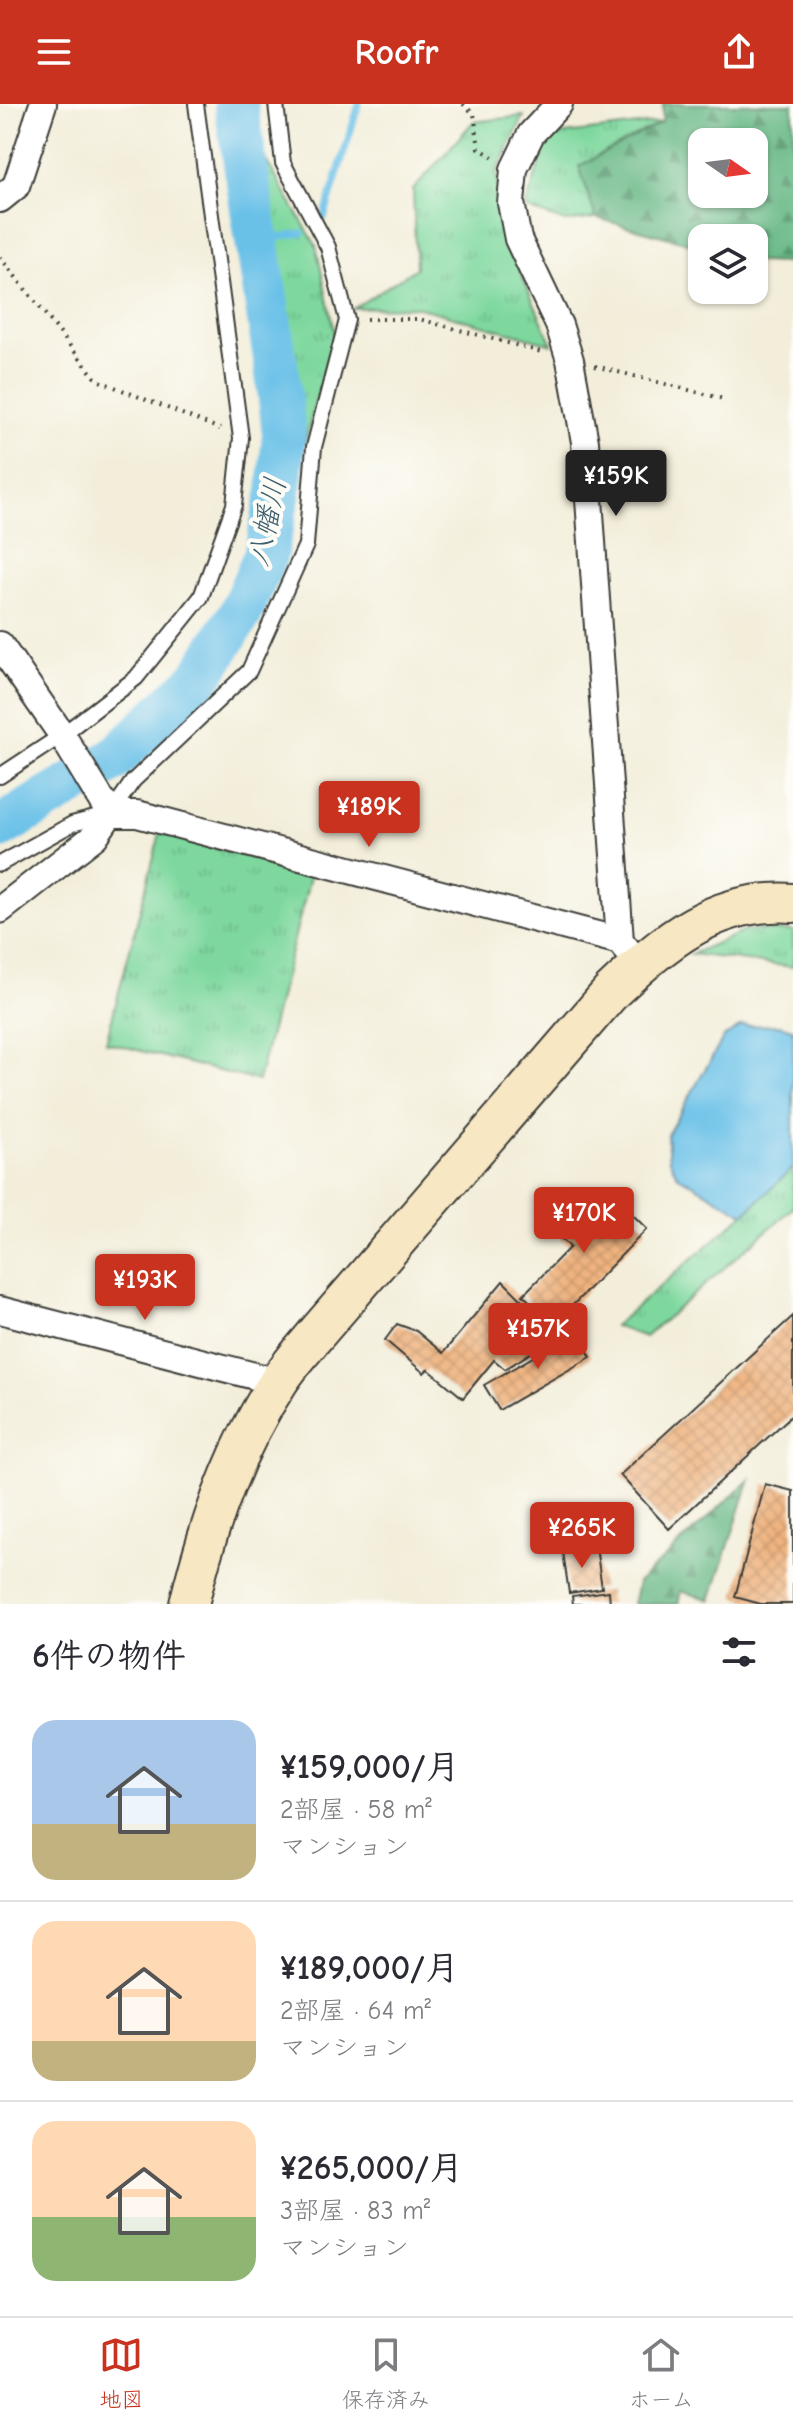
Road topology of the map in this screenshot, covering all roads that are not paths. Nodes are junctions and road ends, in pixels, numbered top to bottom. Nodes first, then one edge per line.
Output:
1 (43, 104) edge
2 (196, 104) edge
3 (276, 104) edge
4 (559, 104) edge
5 (0, 199) edge
6 (0, 645) edge
7 (62, 735) junction
8 (0, 776) edge
9 (106, 808) junction
10 (0, 864) edge
11 (793, 903) edge
12 (0, 910) edge
13 (630, 953) junction
14 (0, 1310) edge
15 (278, 1382) junction
16 (189, 1604) edge

1 - 5 street
2 - 7 lane
3 - 9 lane
4 - 13 street
6 - 7 street
7 - 8 lane
7 - 9 street
9 - 10 lane
9 - 12 street
9 - 13 street
11 - 13 street
13 - 15 street
14 - 15 street
15 - 16 street

